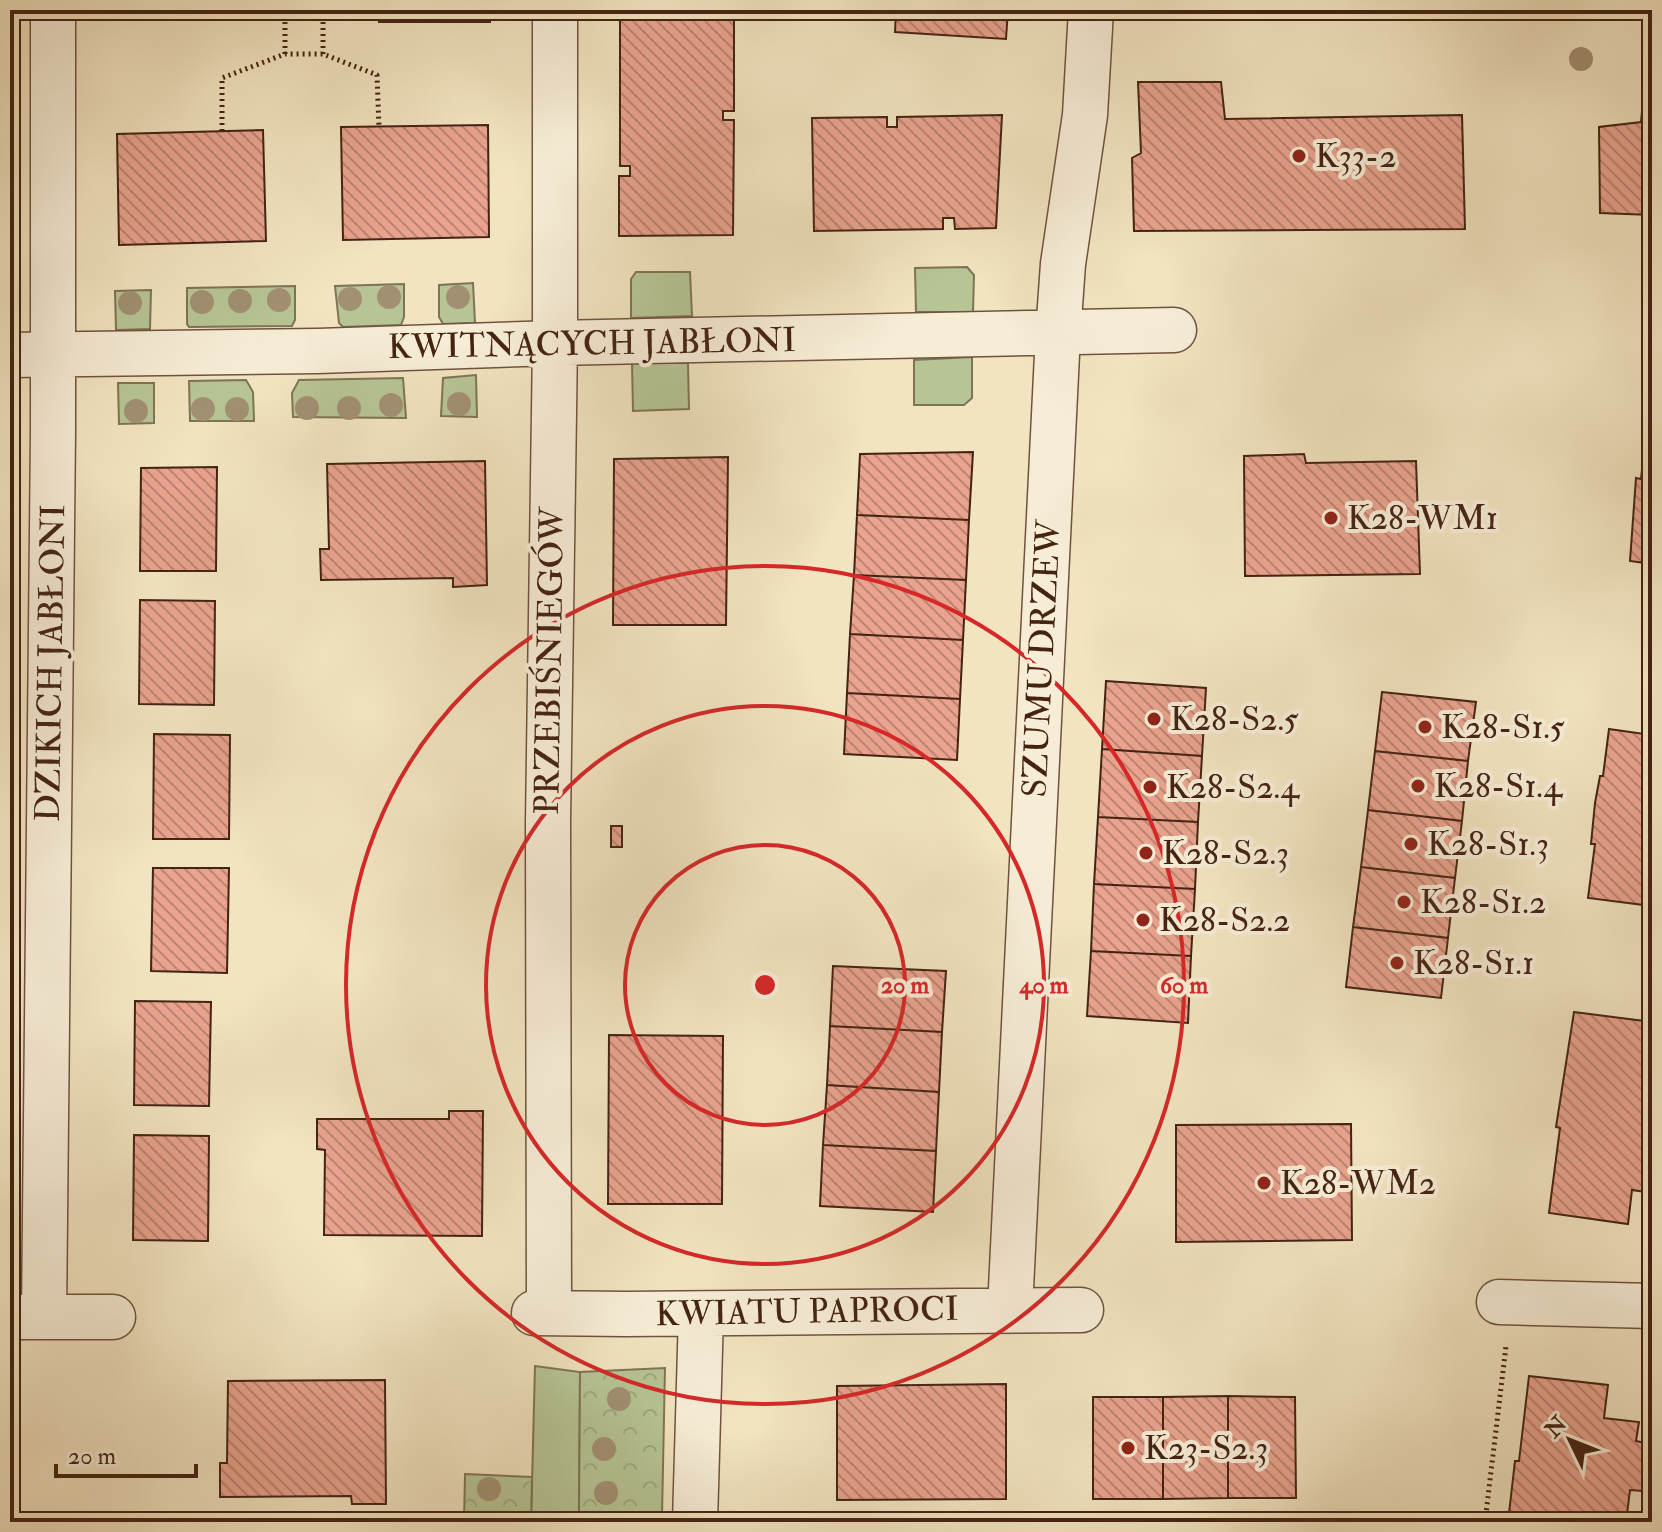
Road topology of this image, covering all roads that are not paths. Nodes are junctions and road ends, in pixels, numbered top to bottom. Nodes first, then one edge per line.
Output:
1 (53, 10) edge
2 (555, 10) edge
3 (1091, 10) edge
4 (1174, 330) dead end
5 (1058, 334) junction
6 (555, 343) junction
7 (10, 355) edge
8 (54, 356) junction
9 (1652, 1306) edge
10 (1010, 1309) junction
11 (1081, 1310) dead end
12 (542, 1313) joint
13 (701, 1314) junction
14 (27, 1317) edge
15 (113, 1317) dead end
16 (1502, 1321) road end
17 (695, 1522) edge

1 - 8 street, DZIKICH JABŁONI
2 - 6 street, PRZEBIŚNIEGÓW
3 - 5 street, SZUMU DRZEW
4 - 5 street, KWITNĄCYCH JABŁONI
5 - 6 street, KWITNĄCYCH JABŁONI
5 - 10 street, SZUMU DRZEW
6 - 8 street, KWITNĄCYCH JABŁONI
6 - 12 street, PRZEBIŚNIEGÓW
7 - 8 street, KWITNĄCYCH JABŁONI
8 - 14 street, DZIKICH JABŁONI
9 - 16 street
10 - 11 street, KWIATU PAPROCI
10 - 13 street, KWIATU PAPROCI
12 - 13 street, KWIATU PAPROCI
13 - 17 street
14 - 15 street

